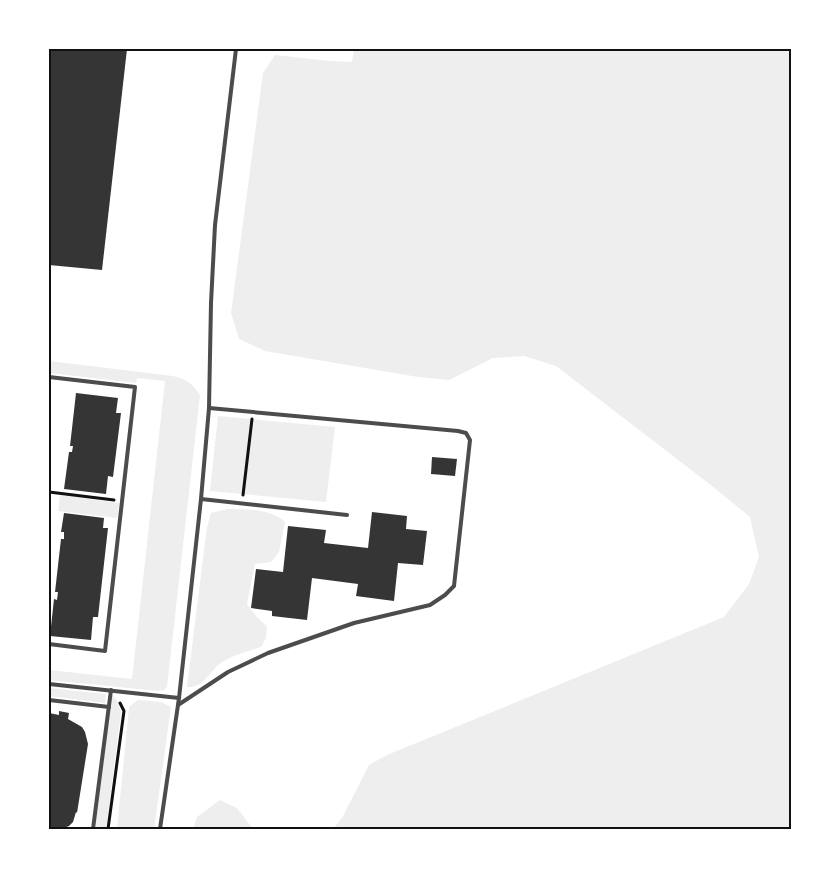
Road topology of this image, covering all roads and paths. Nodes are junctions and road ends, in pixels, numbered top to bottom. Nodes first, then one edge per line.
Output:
1 (236, 49) edge
2 (49, 377) edge
3 (209, 408) junction
4 (252, 412) junction
5 (49, 492) edge
6 (201, 499) junction
7 (122, 501) junction
8 (242, 503) junction
9 (347, 515) dead end
10 (49, 644) edge
11 (49, 684) edge
12 (111, 690) junction
13 (179, 698) junction
14 (49, 700) edge
15 (178, 705) junction
16 (109, 707) junction
17 (93, 829) edge
18 (108, 829) edge
19 (160, 829) edge

1 - 3 lane
2 - 7 lane
3 - 4 lane
3 - 6 lane
4 - 8 path
4 - 15 lane
5 - 7 path
6 - 8 lane
6 - 13 lane
7 - 10 lane
8 - 9 lane
11 - 12 lane
12 - 13 lane
12 - 16 lane
12 - 18 path
13 - 15 lane
14 - 16 lane
15 - 19 lane
16 - 17 lane

